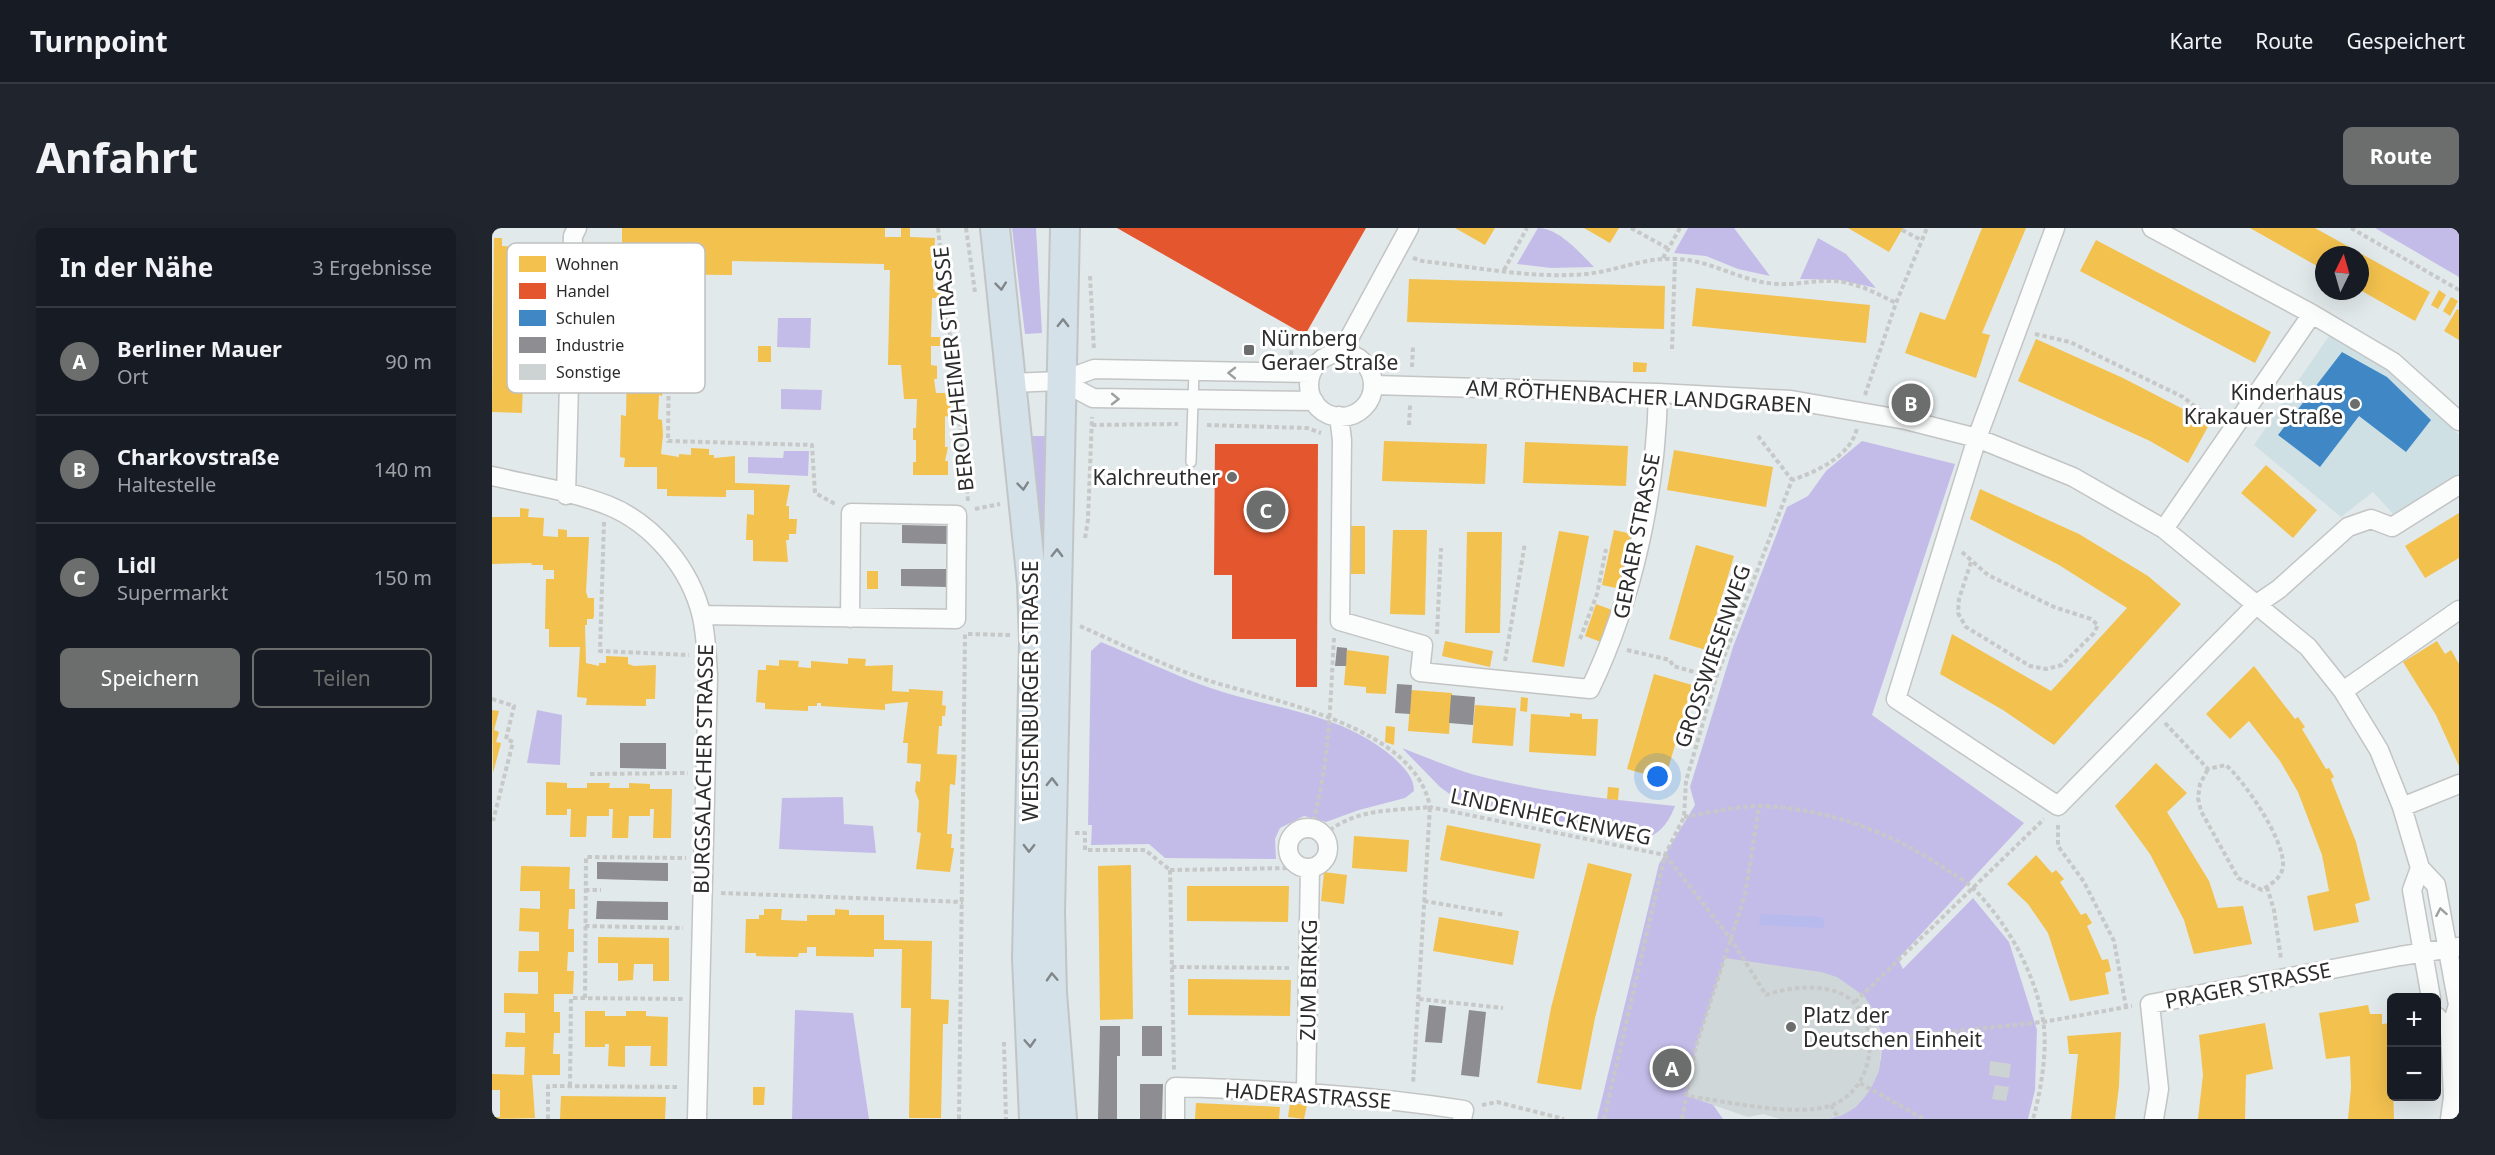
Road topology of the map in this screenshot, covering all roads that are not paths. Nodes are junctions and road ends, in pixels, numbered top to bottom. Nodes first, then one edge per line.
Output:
1 (577, 228) edge
2 (995, 228) edge
3 (1065, 228) edge
4 (1409, 228) edge
5 (2055, 228) edge
6 (2152, 228) edge
7 (573, 243) edge
8 (2312, 314) junction
9 (1341, 353) junction
10 (1194, 372) junction
11 (1311, 374) junction
12 (1061, 381) junction
13 (1012, 383) junction
14 (1373, 384) junction
15 (569, 393) edge
16 (1658, 393) junction
17 (1193, 401) junction
18 (1314, 401) junction
19 (1339, 416) junction
20 (2459, 421) edge
21 (1977, 438) junction
22 (1191, 462) dead end
23 (492, 476) edge
24 (2459, 485) edge
25 (566, 495) junction
26 (2164, 529) junction
27 (2257, 604) junction
28 (2459, 610) edge
29 (702, 615) junction
30 (850, 618) junction
31 (2343, 690) junction
32 (2459, 784) edge
33 (2402, 807) junction
34 (1305, 867) junction
35 (2420, 868) junction
36 (2453, 948) edge
37 (2423, 952) junction
38 (2430, 993) edge
39 (2441, 1021) edge
40 (2450, 1031) junction
41 (1306, 1091) junction
42 (2456, 1098) edge
43 (1463, 1114) edge
44 (697, 1119) edge
45 (1034, 1119) edge
46 (1062, 1119) edge
47 (1175, 1119) edge
48 (2154, 1119) edge
49 (2451, 1119) edge

1 - 7 street
2 -> 13 main road, WEISSENBURGER STRASSE
12 -> 3 main road, WEISSENBURGER STRASSE
4 - 9 street
5 - 21 street
6 - 8 street
8 - 20 street
8 - 26 street
9 - 11 street
9 - 14 street
11 -> 10 street
10 - 12 street
10 - 17 lane
11 - 18 street
12 - 13 street
12 -> 17 street
46 -> 12 main road, WEISSENBURGER STRASSE
13 -> 45 main road, WEISSENBURGER STRASSE
14 - 16 street, AM RÖTHENBACHER LANDGRABEN
14 - 19 street
15 - 25 street
16 - 19 street, GERAER STRASSE
16 - 21 street, AM RÖTHENBACHER LANDGRABEN
17 - 18 street
17 - 22 lane
18 - 19 street
21 - 26 street, AM RÖTHENBACHER LANDGRABEN
21 - 27 street
23 - 25 street, BURGSALACHER STRASSE
24 - 27 street
25 - 29 street, BURGSALACHER STRASSE
26 - 27 street, AM RÖTHENBACHER LANDGRABEN
27 - 31 street, AM RÖTHENBACHER LANDGRABEN
28 - 31 street
29 - 30 street, BEROLZHEIMER STRASSE
29 - 44 street, BURGSALACHER STRASSE
30 - 30 street, BEROLZHEIMER STRASSE
31 - 33 street, AM RÖTHENBACHER LANDGRABEN
32 - 33 street
33 - 35 street, AM RÖTHENBACHER LANDGRABEN
34 - 34 street, ZUM BIRKIG
34 - 41 street, ZUM BIRKIG
36 -> 35 street, AM RÖTHENBACHER LANDGRABEN
35 - 37 street, AM RÖTHENBACHER LANDGRABEN
36 - 37 street, PRAGER STRASSE
36 - 40 street, AM RÖTHENBACHER LANDGRABEN
37 - 38 street, AM RÖTHENBACHER LANDGRABEN
37 - 48 street, PRAGER STRASSE
39 - 40 street
40 - 42 street, AM RÖTHENBACHER LANDGRABEN
41 - 43 street, HADERASTRASSE
41 - 47 street, HADERASTRASSE
42 - 49 street, AM RÖTHENBACHER LANDGRABEN

